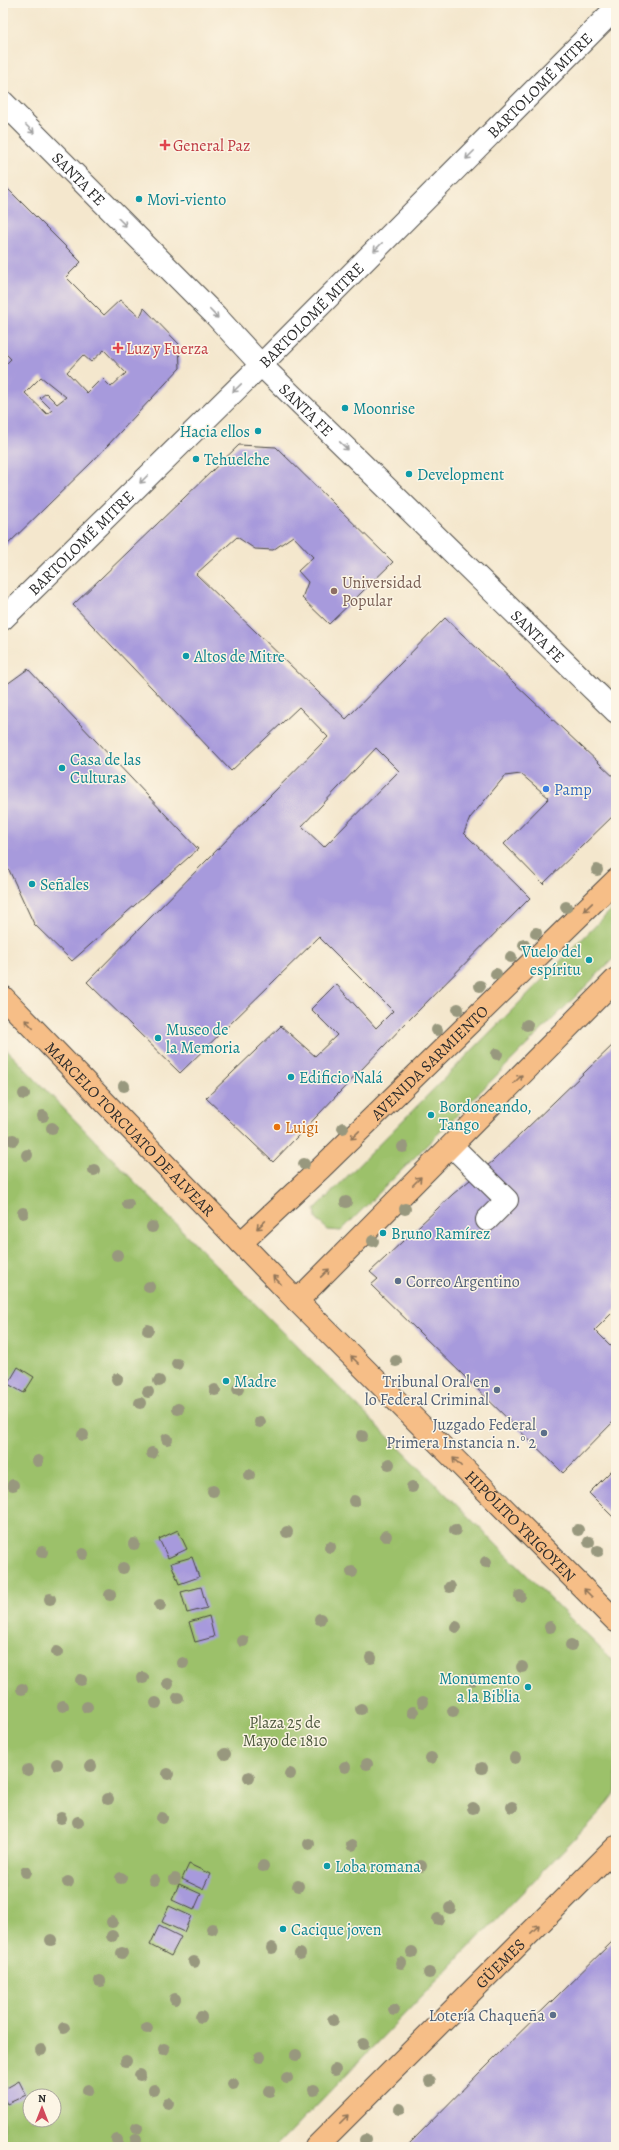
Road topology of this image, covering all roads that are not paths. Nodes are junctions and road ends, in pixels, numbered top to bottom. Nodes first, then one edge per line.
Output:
1 (616, 8) edge
2 (3, 102) edge
3 (261, 365) junction
4 (3, 619) edge
5 (616, 712) edge
6 (616, 880) edge
7 (616, 979) edge
8 (3, 997) edge
9 (452, 1146) junction
10 (487, 1220) dead end
11 (241, 1243) junction
12 (257, 1259) joint
13 (297, 1300) junction
14 (616, 1621) edge
15 (616, 1847) edge
16 (316, 2147) edge

1 -> 3 street, BARTOLOMÉ MITRE
2 -> 3 street, SANTA FE
3 -> 4 street, BARTOLOMÉ MITRE
3 -> 5 street, SANTA FE
6 -> 11 main road, AVENIDA SARMIENTO
9 -> 7 main road
11 -> 8 main road, MARCELO TORCUATO DE ALVEAR
9 - 10 street
13 -> 9 main road
11 - 12 main road, MARCELO TORCUATO DE ALVEAR
13 -> 12 main road, HIPÓLITO YRIGOYEN
14 -> 13 main road, HIPÓLITO YRIGOYEN
16 -> 15 main road, GÜEMES

